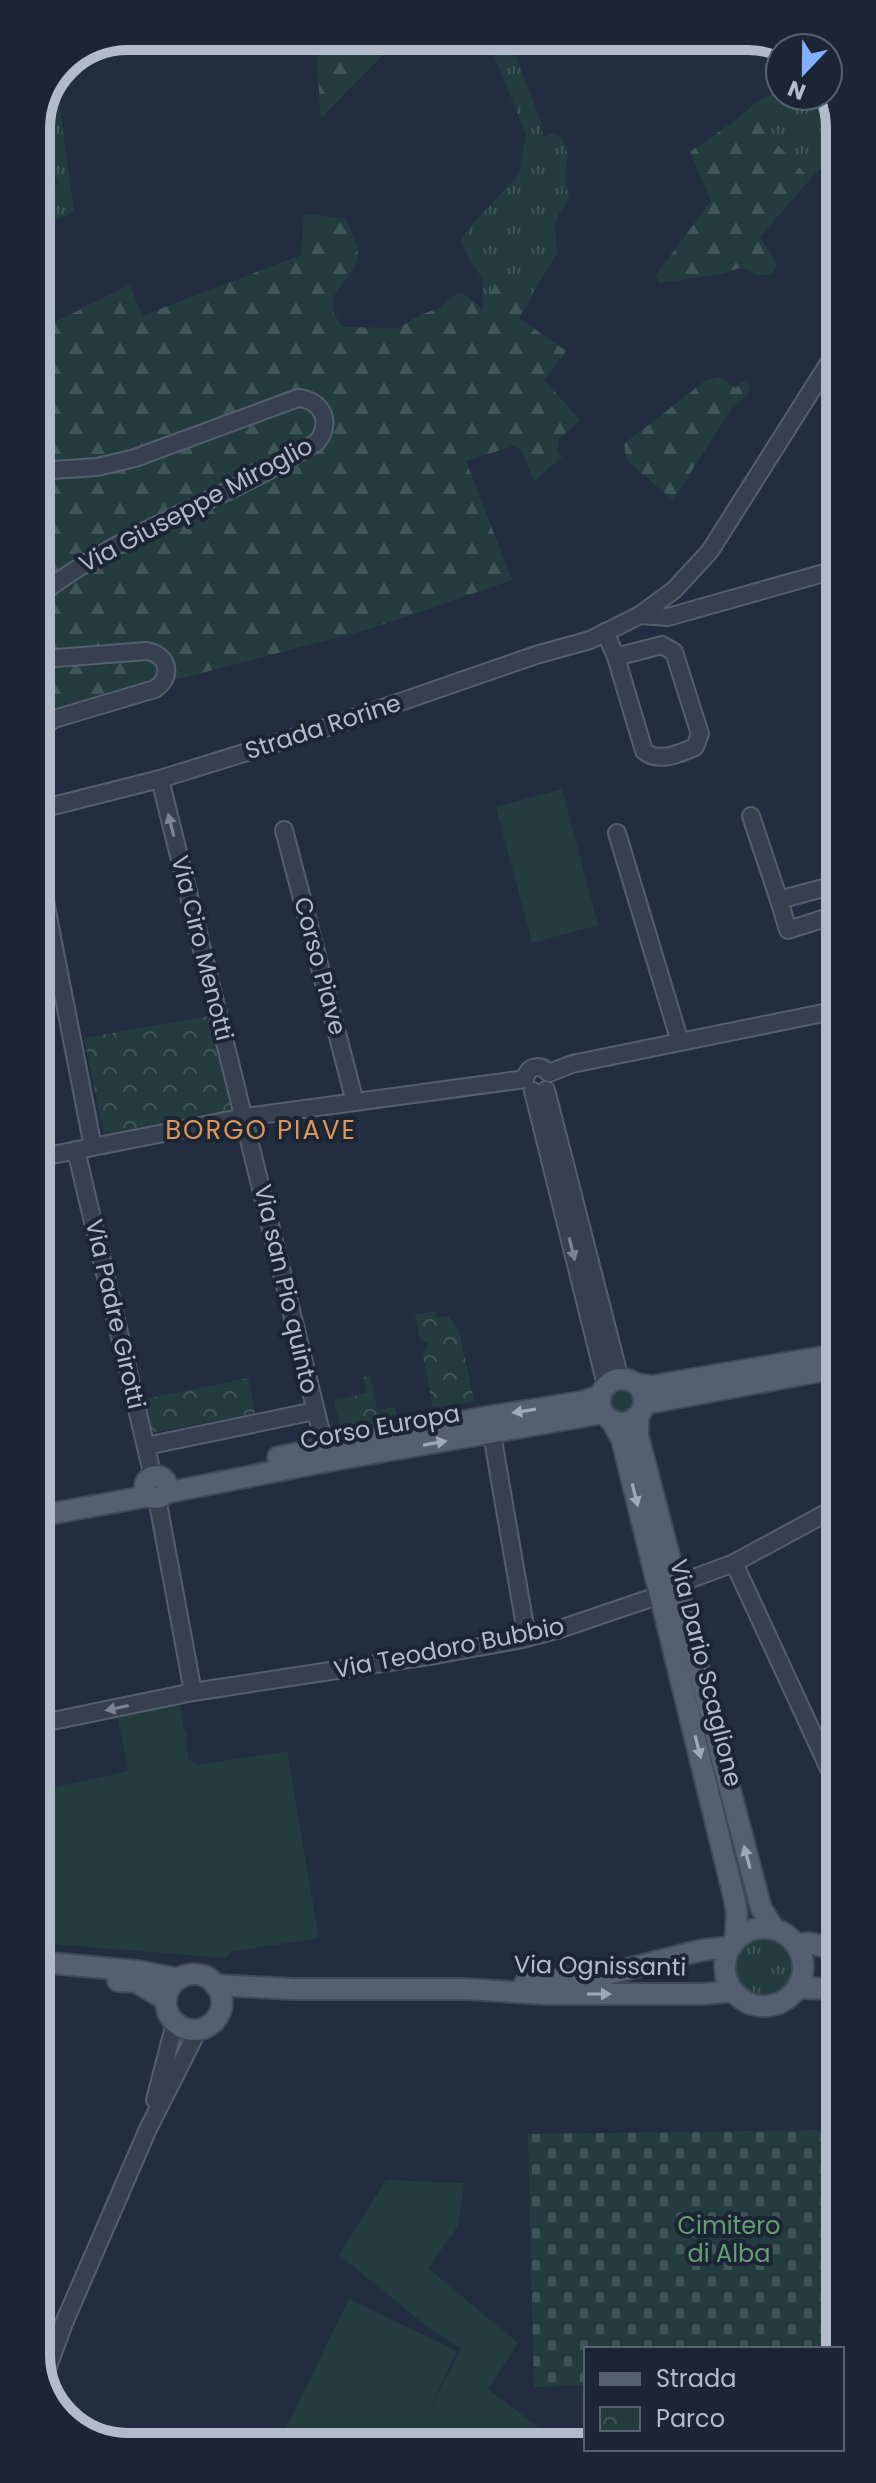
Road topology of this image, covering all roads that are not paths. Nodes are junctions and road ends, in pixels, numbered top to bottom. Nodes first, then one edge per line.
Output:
1 (826, 367) edge
2 (50, 470) edge
3 (826, 572) edge
4 (50, 586) edge
5 (640, 615) junction
6 (605, 632) junction
7 (50, 657) edge
8 (616, 657) junction
9 (50, 722) edge
10 (160, 779) junction
11 (50, 807) edge
12 (751, 816) dead end
13 (284, 830) dead end
14 (617, 833) dead end
15 (826, 887) edge
16 (779, 900) junction
17 (826, 918) edge
18 (50, 927) edge
19 (826, 1012) edge
20 (680, 1042) junction
21 (538, 1083) junction
22 (355, 1102) junction
23 (245, 1117) junction
24 (93, 1147) junction
25 (74, 1151) junction
26 (50, 1156) edge
27 (826, 1356) edge
28 (826, 1371) edge
29 (613, 1396) junction
30 (315, 1411) junction
31 (641, 1411) junction
32 (492, 1434) junction
33 (146, 1446) junction
34 (326, 1454) junction
35 (156, 1488) junction
36 (50, 1501) edge
37 (50, 1513) edge
38 (826, 1513) edge
39 (734, 1563) junction
40 (668, 1590) junction
41 (527, 1638) junction
42 (193, 1692) junction
43 (50, 1722) edge
44 (826, 1762) edge
45 (774, 1929) junction
46 (733, 1944) junction
47 (796, 1944) junction
48 (826, 1947) edge
49 (50, 1963) edge
50 (50, 1975) edge
51 (179, 1979) junction
52 (798, 1988) junction
53 (465, 1989) junction
54 (826, 1989) edge
55 (733, 1991) junction
56 (218, 1994) junction
57 (166, 2000) junction
58 (175, 2023) junction
59 (198, 2030) junction
60 (148, 2129) junction
61 (54, 2350) junction
62 (50, 2354) edge
63 (50, 2360) edge

1 - 5 street, Strada Rorine
2 - 4 street, Via Giuseppe Miroglio
3 - 5 street
5 - 6 street, Strada Rorine
6 - 8 street
6 - 10 street, Strada Rorine
7 - 9 street
8 - 8 street
10 - 11 street, Strada Rorine
23 -> 10 street, Via Ciro Menotti
12 - 16 street
13 - 22 street, Corso Piave
14 - 20 street
15 - 16 street
16 - 17 street
18 - 24 street
19 - 20 street
20 - 21 street
21 - 22 street
21 - 29 street, Via Dario Scaglione
22 - 23 street
23 - 24 street
23 - 30 street, Via san Pio quinto
24 - 25 street
25 - 26 street
25 - 33 street, Via Padre Girotti
27 - 29 main road, Corso Europa
28 - 31 main road
29 - 31 main road
29 - 31 main road, Via Dario Scaglione
29 - 32 main road, Corso Europa
29 -> 34 main road, Corso Europa
29 -> 40 main road, Via Dario Scaglione
30 - 33 street
30 - 34 street, Via san Pio quinto
31 - 40 main road, Via Dario Scaglione
34 -> 32 main road, Corso Europa
32 - 41 street
33 - 35 street, Via Padre Girotti
34 - 35 main road, Corso Europa
35 - 36 main road, Corso Europa
35 - 37 main road, Corso Europa
35 - 42 street, Via Padre Girotti
38 - 39 street, Via Teodoro Bubbio
39 - 40 street, Via Teodoro Bubbio
39 - 44 street
40 - 41 street, Via Teodoro Bubbio
45 -> 40 main road, Via Dario Scaglione
40 -> 46 main road, Via Dario Scaglione
41 - 42 street, Via Teodoro Bubbio
42 -> 43 street, Via Teodoro Bubbio
45 - 46 main road
45 - 47 main road
46 - 53 main road, Via Ognissanti
46 - 55 main road
47 - 48 main road
47 - 52 main road
49 - 51 main road
50 - 57 main road
51 - 56 main road
51 - 57 main road
52 - 54 main road
52 - 55 main road
53 -> 55 main road, Via Ognissanti
53 - 56 main road, Via Ognissanti
56 - 59 main road
57 - 58 main road
58 - 59 main road
58 - 60 street
59 - 60 street
60 - 61 street
61 - 62 street
61 - 63 street

